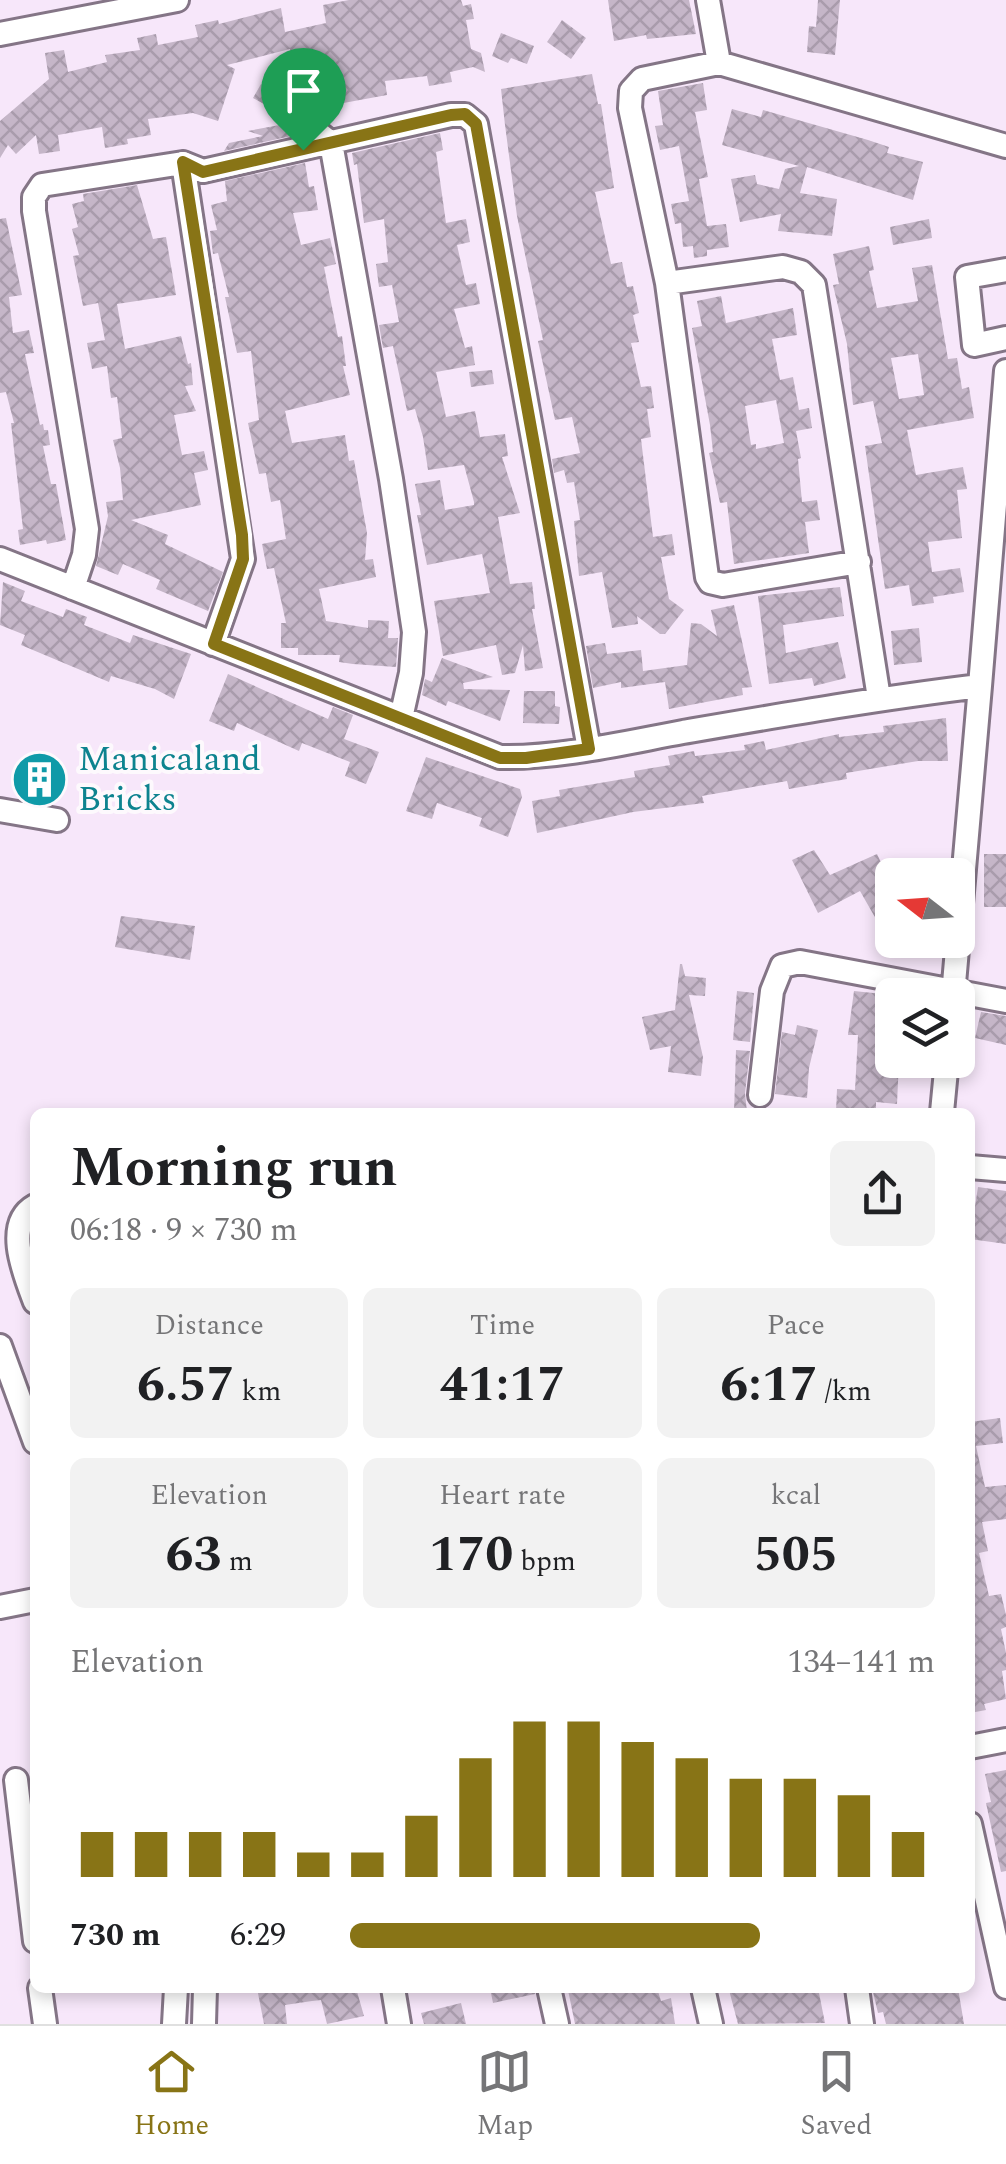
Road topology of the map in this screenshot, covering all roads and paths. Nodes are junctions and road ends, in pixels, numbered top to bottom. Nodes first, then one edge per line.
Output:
1 (176, 0) edge
2 (708, 0) edge
3 (0, 34) edge
4 (719, 62) junction
5 (296, 116) dead end
6 (1003, 138) edge
7 (330, 143) junction
8 (183, 162) junction
9 (1006, 270) edge
10 (667, 283) junction
11 (1006, 338) edge
12 (1006, 371) edge
13 (0, 558) edge
14 (859, 562) junction
15 (74, 588) junction
16 (214, 644) junction
17 (980, 686) junction
18 (879, 698) junction
19 (401, 718) junction
20 (589, 749) junction
21 (0, 810) edge
22 (57, 820) dead end
23 (879, 978) edge
24 (954, 978) edge
25 (975, 996) edge
26 (1006, 1000) edge
27 (945, 1078) edge
28 (760, 1096) dead end
29 (942, 1108) edge
30 (975, 1168) edge
31 (1006, 1170) edge
32 (30, 1208) edge
33 (30, 1289) edge
34 (0, 1346) edge
35 (30, 1428) edge
36 (30, 1601) edge
37 (0, 1607) edge
38 (1006, 1740) edge
39 (975, 1746) edge
40 (16, 1780) dead end
41 (975, 1847) edge
42 (30, 1899) edge
43 (1006, 1987) edge
44 (41, 1993) edge
45 (176, 1993) edge
46 (206, 1993) edge
47 (393, 1993) edge
48 (550, 1993) edge
49 (703, 1993) edge
50 (858, 1993) edge
51 (44, 2024) edge
52 (174, 2024) edge
53 (204, 2024) edge
54 (399, 2024) edge
55 (557, 2024) edge
56 (712, 2024) edge
57 (862, 2024) edge

1 - 3 street
2 - 4 street
4 - 6 street
4 - 10 street
5 - 7 street
7 - 8 street
7 - 19 street
7 - 20 street
8 - 15 street
8 - 16 street
9 - 11 street
10 - 14 street
10 - 14 street
12 - 17 street
13 - 15 street
14 - 18 street
15 - 16 street
16 - 19 street
17 - 18 street
17 - 24 street
18 - 20 street
19 - 20 street
21 - 22 street
23 - 28 street
25 - 26 street
27 - 29 street
30 - 31 street
32 - 33 street
34 - 35 street
36 - 37 street
38 - 39 street
40 - 42 street
41 - 43 street
44 - 51 street
45 - 52 street
46 - 53 street
47 - 54 street
48 - 55 street
49 - 56 street
50 - 57 street

